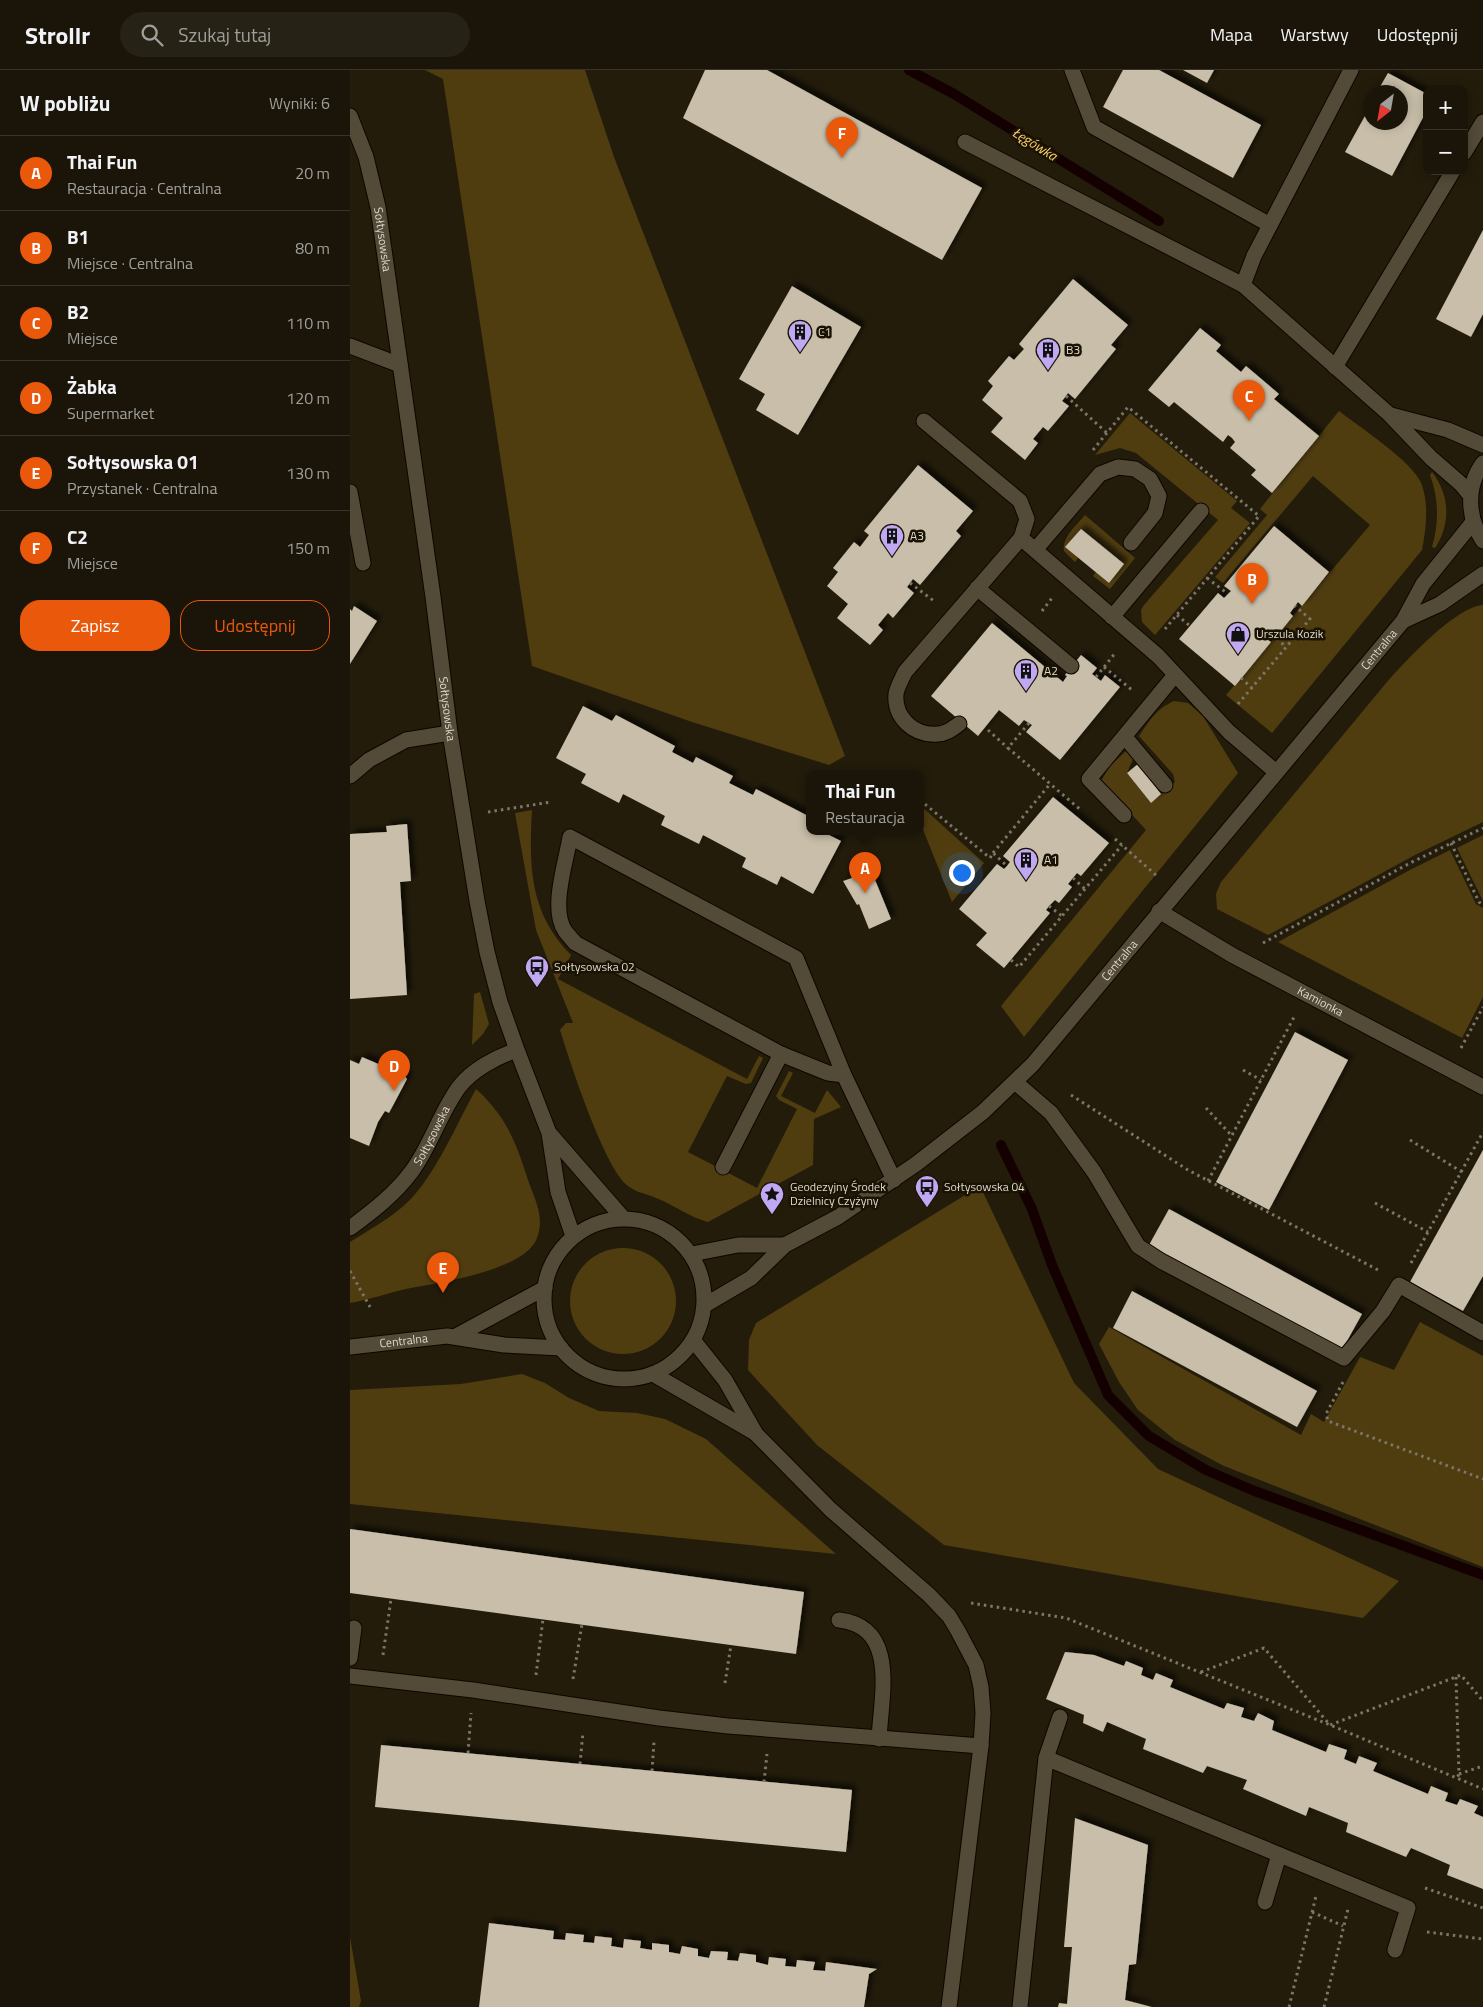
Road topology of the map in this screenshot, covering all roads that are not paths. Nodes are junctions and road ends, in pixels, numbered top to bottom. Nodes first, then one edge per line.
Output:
1 (1072, 70) edge
2 (1351, 70) edge
3 (350, 116) edge
4 (1483, 122) edge
5 (964, 142) dead end
6 (1468, 146) edge
7 (1451, 175) edge
8 (1270, 225) junction
9 (1243, 285) junction
10 (350, 346) edge
11 (400, 365) junction
12 (1335, 367) junction
13 (1390, 415) junction
14 (924, 420) dead end
15 (1483, 445) edge
16 (1483, 463) edge
17 (350, 492) edge
18 (1470, 495) junction
19 (1201, 512) dead end
20 (1473, 522) junction
21 (1020, 538) junction
22 (1483, 541) edge
23 (1131, 543) dead end
24 (1035, 550) junction
25 (363, 563) dead end
26 (1483, 574) edge
27 (977, 588) junction
28 (1112, 617) junction
29 (1403, 621) junction
30 (1071, 666) dead end
31 (1175, 675) junction
32 (958, 724) dead end
33 (450, 734) junction
34 (1125, 737) junction
35 (1276, 772) junction
36 (350, 776) edge
37 (1165, 785) dead end
38 (1124, 815) dead end
39 (1160, 911) junction
40 (517, 1050) junction
41 (781, 1054) junction
42 (844, 1075) junction
43 (1015, 1082) junction
44 (1483, 1087) edge
45 (549, 1133) junction
46 (722, 1167) dead end
47 (894, 1180) junction
48 (623, 1218) junction
49 (350, 1228) edge
50 (573, 1236) junction
51 (785, 1245) junction
52 (692, 1254) junction
53 (545, 1288) junction
54 (705, 1305) junction
55 (1483, 1333) edge
56 (456, 1336) junction
57 (693, 1340) junction
58 (350, 1347) edge
59 (561, 1348) junction
60 (653, 1374) junction
61 (756, 1434) junction
62 (839, 1620) dead end
63 (354, 1628) dead end
64 (350, 1658) edge
65 (350, 1676) edge
66 (1060, 1716) dead end
67 (879, 1739) junction
68 (981, 1746) junction
69 (1046, 1758) junction
70 (1279, 1855) junction
71 (1265, 1902) dead end
72 (1395, 1950) dead end
73 (949, 2007) edge
74 (1020, 2007) edge

1 - 8 street
2 - 8 street
3 - 11 street, Sołtysowska
4 - 6 street
5 - 9 street
7 - 12 street
8 - 9 street
9 - 12 street
10 - 11 street
11 - 33 street, Sołtysowska
12 - 13 street
13 - 15 street
13 - 18 street
14 - 21 street
16 - 18 street
17 - 25 street
18 - 20 street
19 - 28 street
20 - 22 street
20 - 29 street, Centralna
21 - 24 street
21 - 27 street
23 - 24 street
24 - 28 street
26 - 29 street, Centralna
27 - 30 street
27 - 32 street
28 - 31 street
29 - 35 street, Centralna
31 - 34 street
31 - 35 street
33 - 36 street
33 - 40 street, Sołtysowska
34 - 37 street
34 - 38 street
35 - 39 street, Centralna
39 - 43 street, Centralna
39 - 44 street, Kamionka
40 - 45 street, Sołtysowska
40 - 49 street, Sołtysowska
41 - 42 street
41 - 42 street
41 - 46 street
42 - 47 street
43 - 47 street, Centralna
43 - 55 street
45 - 48 street, Sołtysowska
45 - 50 street, Sołtysowska
47 - 51 street, Centralna
48 - 50 street
48 - 52 street
50 - 53 street
51 - 52 street, Centralna
51 - 54 street, Centralna
52 - 54 street
53 - 56 street, Centralna
53 - 59 street
54 - 57 street
56 - 58 street, Centralna
56 - 59 street, Centralna
57 - 60 street
57 - 61 street
59 - 60 street
60 - 61 street
61 - 68 street
62 - 67 street
63 - 64 street
65 - 67 street
66 - 69 street
67 - 68 street
68 - 73 street
69 - 70 street
69 - 74 street
70 - 71 street
70 - 72 street

